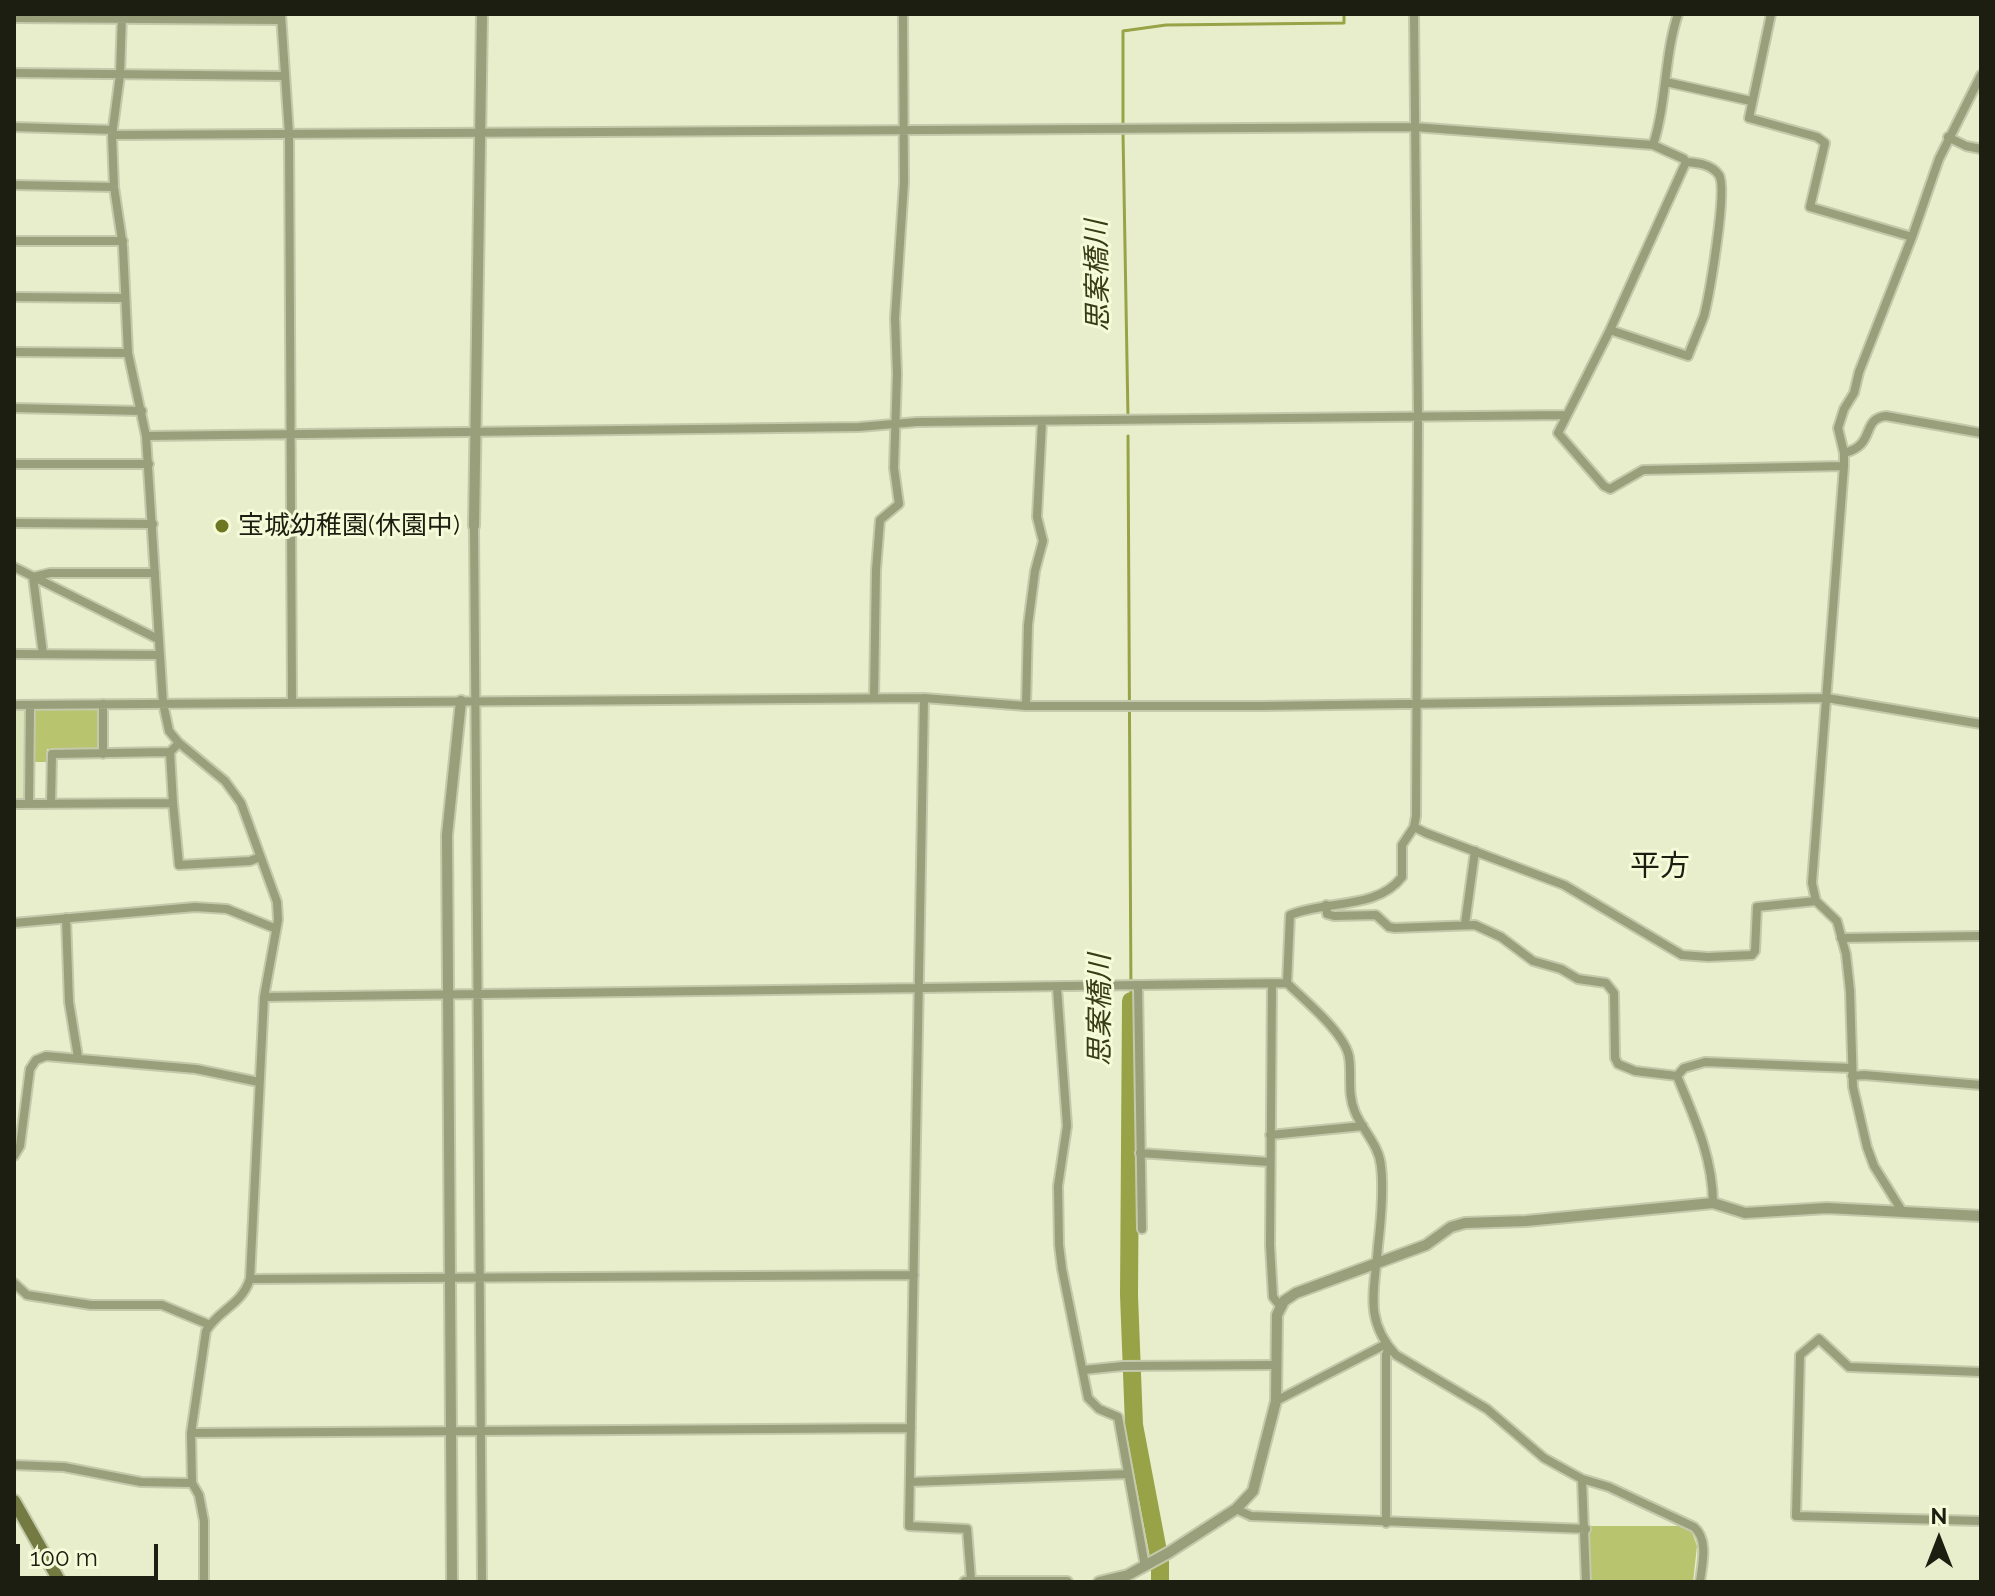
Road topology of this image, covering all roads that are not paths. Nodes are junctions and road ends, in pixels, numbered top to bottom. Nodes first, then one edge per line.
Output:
1 (482, 14) edge
2 (903, 14) edge
3 (1414, 14) edge
4 (1678, 14) edge
5 (1771, 14) edge
6 (122, 17) edge
7 (281, 17) edge
8 (14, 18) edge
9 (14, 73) edge
10 (120, 75) junction
11 (1981, 75) edge
12 (285, 76) junction
13 (1666, 82) junction
14 (1751, 101) junction
15 (14, 127) edge
16 (1414, 127) junction
17 (905, 130) junction
18 (112, 132) junction
19 (289, 134) junction
20 (479, 134) junction
21 (1948, 137) junction
22 (1653, 145) junction
23 (1981, 149) edge
24 (1686, 162) junction
25 (14, 185) edge
26 (114, 187) junction
27 (1912, 237) junction
28 (14, 241) edge
29 (123, 241) junction
30 (14, 297) edge
31 (125, 298) junction
32 (1610, 330) junction
33 (14, 352) edge
34 (128, 353) junction
35 (14, 408) edge
36 (142, 411) junction
37 (1567, 415) junction
38 (1418, 417) junction
39 (1042, 422) junction
40 (897, 424) junction
41 (476, 432) junction
42 (292, 433) junction
43 (1981, 433) edge
44 (146, 436) junction
45 (1844, 453) junction
46 (14, 464) edge
47 (149, 464) junction
48 (1844, 466) junction
49 (14, 523) edge
50 (153, 524) junction
51 (474, 526) joint
52 (14, 567) edge
53 (155, 573) junction
54 (33, 577) junction
55 (158, 639) junction
56 (14, 654) edge
57 (43, 654) junction
58 (158, 655) junction
59 (874, 698) junction
60 (924, 698) junction
61 (1827, 698) junction
62 (461, 701) junction
63 (477, 701) junction
64 (292, 702) junction
65 (1416, 702) junction
66 (163, 703) junction
67 (103, 704) junction
68 (14, 705) edge
69 (30, 705) junction
70 (1026, 706) junction
71 (1981, 724) edge
72 (179, 743) junction
73 (170, 752) junction
74 (103, 754) junction
75 (173, 803) junction
76 (14, 804) edge
77 (29, 804) junction
78 (51, 804) junction
79 (1414, 827) junction
80 (1475, 851) junction
81 (260, 857) junction
82 (1816, 901) junction
83 (1326, 905) junction
84 (66, 918) junction
85 (14, 923) edge
86 (1465, 924) junction
87 (274, 928) junction
88 (1981, 936) edge
89 (1841, 938) junction
90 (1287, 983) junction
91 (1272, 985) junction
92 (1137, 986) junction
93 (1057, 988) junction
94 (918, 989) junction
95 (449, 993) junction
96 (479, 993) junction
97 (264, 997) junction
98 (78, 1057) junction
99 (1851, 1072) junction
100 (1677, 1076) junction
101 (259, 1082) junction
102 (1981, 1085) edge
103 (1363, 1126) junction
104 (1270, 1135) junction
105 (1140, 1153) junction
106 (14, 1156) edge
107 (1269, 1162) junction
108 (1713, 1203) junction
109 (1902, 1211) junction
110 (1981, 1216) edge
111 (1142, 1229) dead end
112 (1376, 1263) junction
113 (914, 1275) junction
114 (480, 1278) junction
115 (250, 1279) junction
116 (451, 1279) junction
117 (14, 1283) edge
118 (1281, 1307) junction
119 (210, 1325) junction
120 (1387, 1346) junction
121 (1276, 1365) junction
122 (1084, 1370) junction
123 (1981, 1372) edge
124 (1276, 1401) junction
125 (911, 1428) junction
126 (451, 1430) junction
127 (482, 1430) junction
128 (191, 1433) junction
129 (14, 1465) edge
130 (1128, 1474) junction
131 (1582, 1479) junction
132 (910, 1482) junction
133 (192, 1483) junction
134 (14, 1501) edge
135 (1236, 1509) junction
136 (1981, 1521) edge
137 (1386, 1523) junction
138 (1586, 1529) junction
139 (1145, 1566) junction
140 (968, 1581) edge
141 (60, 1582) edge
142 (204, 1582) edge
143 (452, 1582) edge
144 (482, 1582) edge
145 (1067, 1582) edge
146 (1099, 1582) edge
147 (1586, 1582) edge
148 (1700, 1582) edge

1 - 20 street
2 - 17 street
3 - 16 street
4 - 13 street
5 - 14 street
6 - 7 street
6 - 8 street
6 - 10 street
7 - 12 street
9 - 10 street
10 - 12 street
10 - 18 street
11 - 21 street
12 - 19 street
13 - 14 street
13 - 22 street
14 - 27 street
15 - 18 street
16 - 17 street
16 - 22 street
16 - 38 street
17 - 20 street
17 - 40 street
18 - 19 street
18 - 26 street
19 - 20 street
19 - 42 street
20 - 41 street
21 - 23 street
21 - 27 street
22 - 24 street
24 - 32 street
24 - 32 street
25 - 26 street
26 - 29 street
27 - 45 street
28 - 29 street
29 - 31 street
30 - 31 street
31 - 34 street
32 - 37 street
33 - 34 street
34 - 36 street
35 - 36 street
36 - 44 street
37 - 38 street
37 - 48 street
38 - 39 street
38 - 65 street
39 - 40 street
39 - 70 street
40 - 41 street
40 - 59 street
41 - 42 street
41 - 51 street
42 - 44 street
42 - 64 street
43 - 45 street
44 - 47 street
45 - 48 street
46 - 47 street
47 - 50 street
48 - 61 street
49 - 50 street
50 - 53 street
51 - 63 street
52 - 54 street
53 - 54 street
53 - 55 street
54 - 55 street
54 - 57 street
55 - 58 street
56 - 57 street
57 - 58 street
58 - 66 street
59 - 60 street
59 - 63 street
60 - 70 street
60 - 94 street
61 - 65 street
61 - 71 street
61 - 82 street
62 - 63 street
62 - 64 street
62 - 95 street
63 - 96 street
64 - 66 street
65 - 70 street
65 - 79 street
66 - 67 street
66 - 72 street
67 - 69 street
67 - 74 street
68 - 69 street
69 - 77 street
72 - 73 street
72 - 81 street
73 - 74 street
73 - 75 street
74 - 78 street
75 - 78 street
75 - 81 street
76 - 77 street
77 - 78 street
79 - 80 street
79 - 83 street
80 - 82 street
80 - 86 street
81 - 87 street
82 - 89 street
83 - 86 street
83 - 90 street
84 - 85 street
84 - 87 street
84 - 98 street
86 - 100 street
87 - 97 street
88 - 89 street
89 - 99 street
90 - 91 street
90 - 103 street
91 - 92 street
91 - 104 street
92 - 93 street
92 - 105 street
93 - 94 street
93 - 122 street
94 - 96 street
94 - 113 street
95 - 96 street
95 - 97 street
95 - 116 street
96 - 114 street
97 - 101 street
98 - 101 street
98 - 106 street
99 - 100 street
99 - 102 street
99 - 109 street
100 - 108 street
101 - 115 street
103 - 104 street
103 - 112 street
104 - 107 street
105 - 107 street
105 - 111 street
107 - 118 street
108 - 109 street
108 - 112 street
109 - 110 street
112 - 118 street
112 - 120 street
113 - 114 street
113 - 125 street
114 - 116 street
114 - 127 street
115 - 116 street
115 - 119 street
116 - 126 street
117 - 119 street
118 - 121 street
119 - 128 street
120 - 124 street
120 - 131 street
120 - 137 street
121 - 122 street
121 - 124 street
122 - 130 street
123 - 136 street
124 - 135 street
125 - 127 street
125 - 132 street
126 - 127 street
126 - 128 street
126 - 143 street
127 - 144 street
128 - 133 street
129 - 133 street
130 - 132 street
130 - 139 street
131 - 138 street
131 - 148 street
132 - 140 street
133 - 142 street
134 - 141 main road
135 - 137 street
135 - 139 street
137 - 138 street
138 - 147 street
139 - 146 street
140 - 145 street

